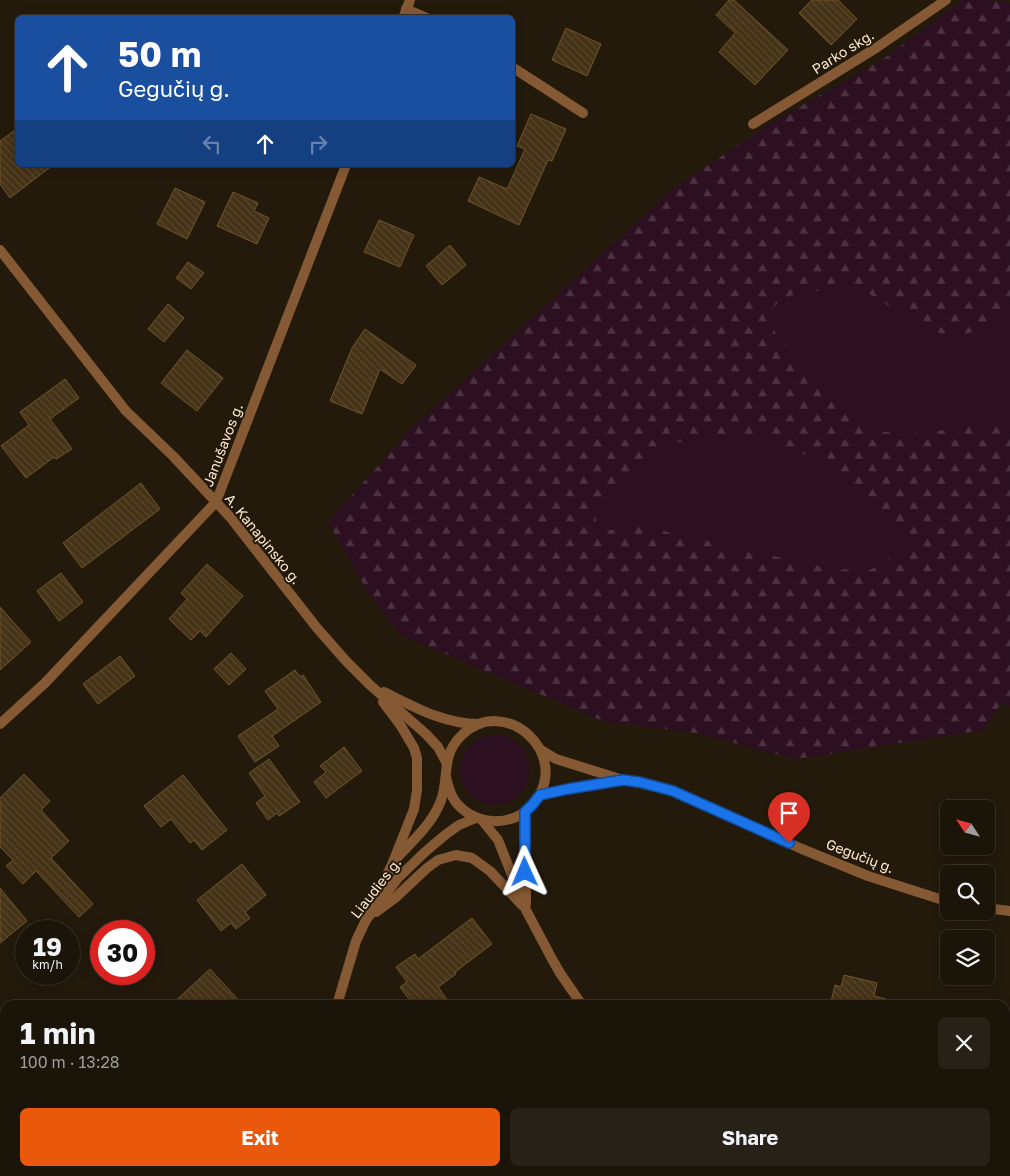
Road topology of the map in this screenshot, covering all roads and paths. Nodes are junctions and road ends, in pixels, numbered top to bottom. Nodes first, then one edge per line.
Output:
1 (946, 0) edge
2 (407, 9) edge
3 (420, 15) edge
4 (515, 70) edge
5 (584, 113) dead end
6 (752, 124) dead end
7 (345, 167) edge
8 (0, 250) edge
9 (216, 502) junction
10 (370, 685) junction
11 (0, 724) edge
12 (480, 724) junction
13 (541, 750) junction
14 (446, 762) junction
15 (446, 777) junction
16 (623, 780) junction
17 (540, 795) junction
18 (525, 812) junction
19 (479, 819) junction
20 (393, 862) junction
21 (940, 899) edge
22 (995, 909) edge
23 (526, 910) junction
24 (1010, 911) edge
25 (366, 920) junction
26 (338, 1000) edge
27 (579, 1000) edge

1 - 6 street, Parko skg.
2 - 3 street
4 - 5 street
7 - 9 street, Janušavos g.
8 - 9 street, A. Kanapinsko g.
9 - 10 street, A. Kanapinsko g.
9 - 11 street, Janušavos g.
10 - 12 street
10 - 14 street
10 - 20 street
12 - 13 street
12 - 14 street
13 - 16 street
13 - 17 street
14 - 15 street
15 - 19 street
15 - 20 street
16 - 17 street
16 - 21 street, Gegučių g.
17 - 18 street
18 - 19 street
18 - 23 street
19 - 23 street
19 - 25 street, Liaudies g.
20 - 25 street
22 - 24 street
23 - 25 street
23 - 27 street
25 - 26 street, Liaudies g.

